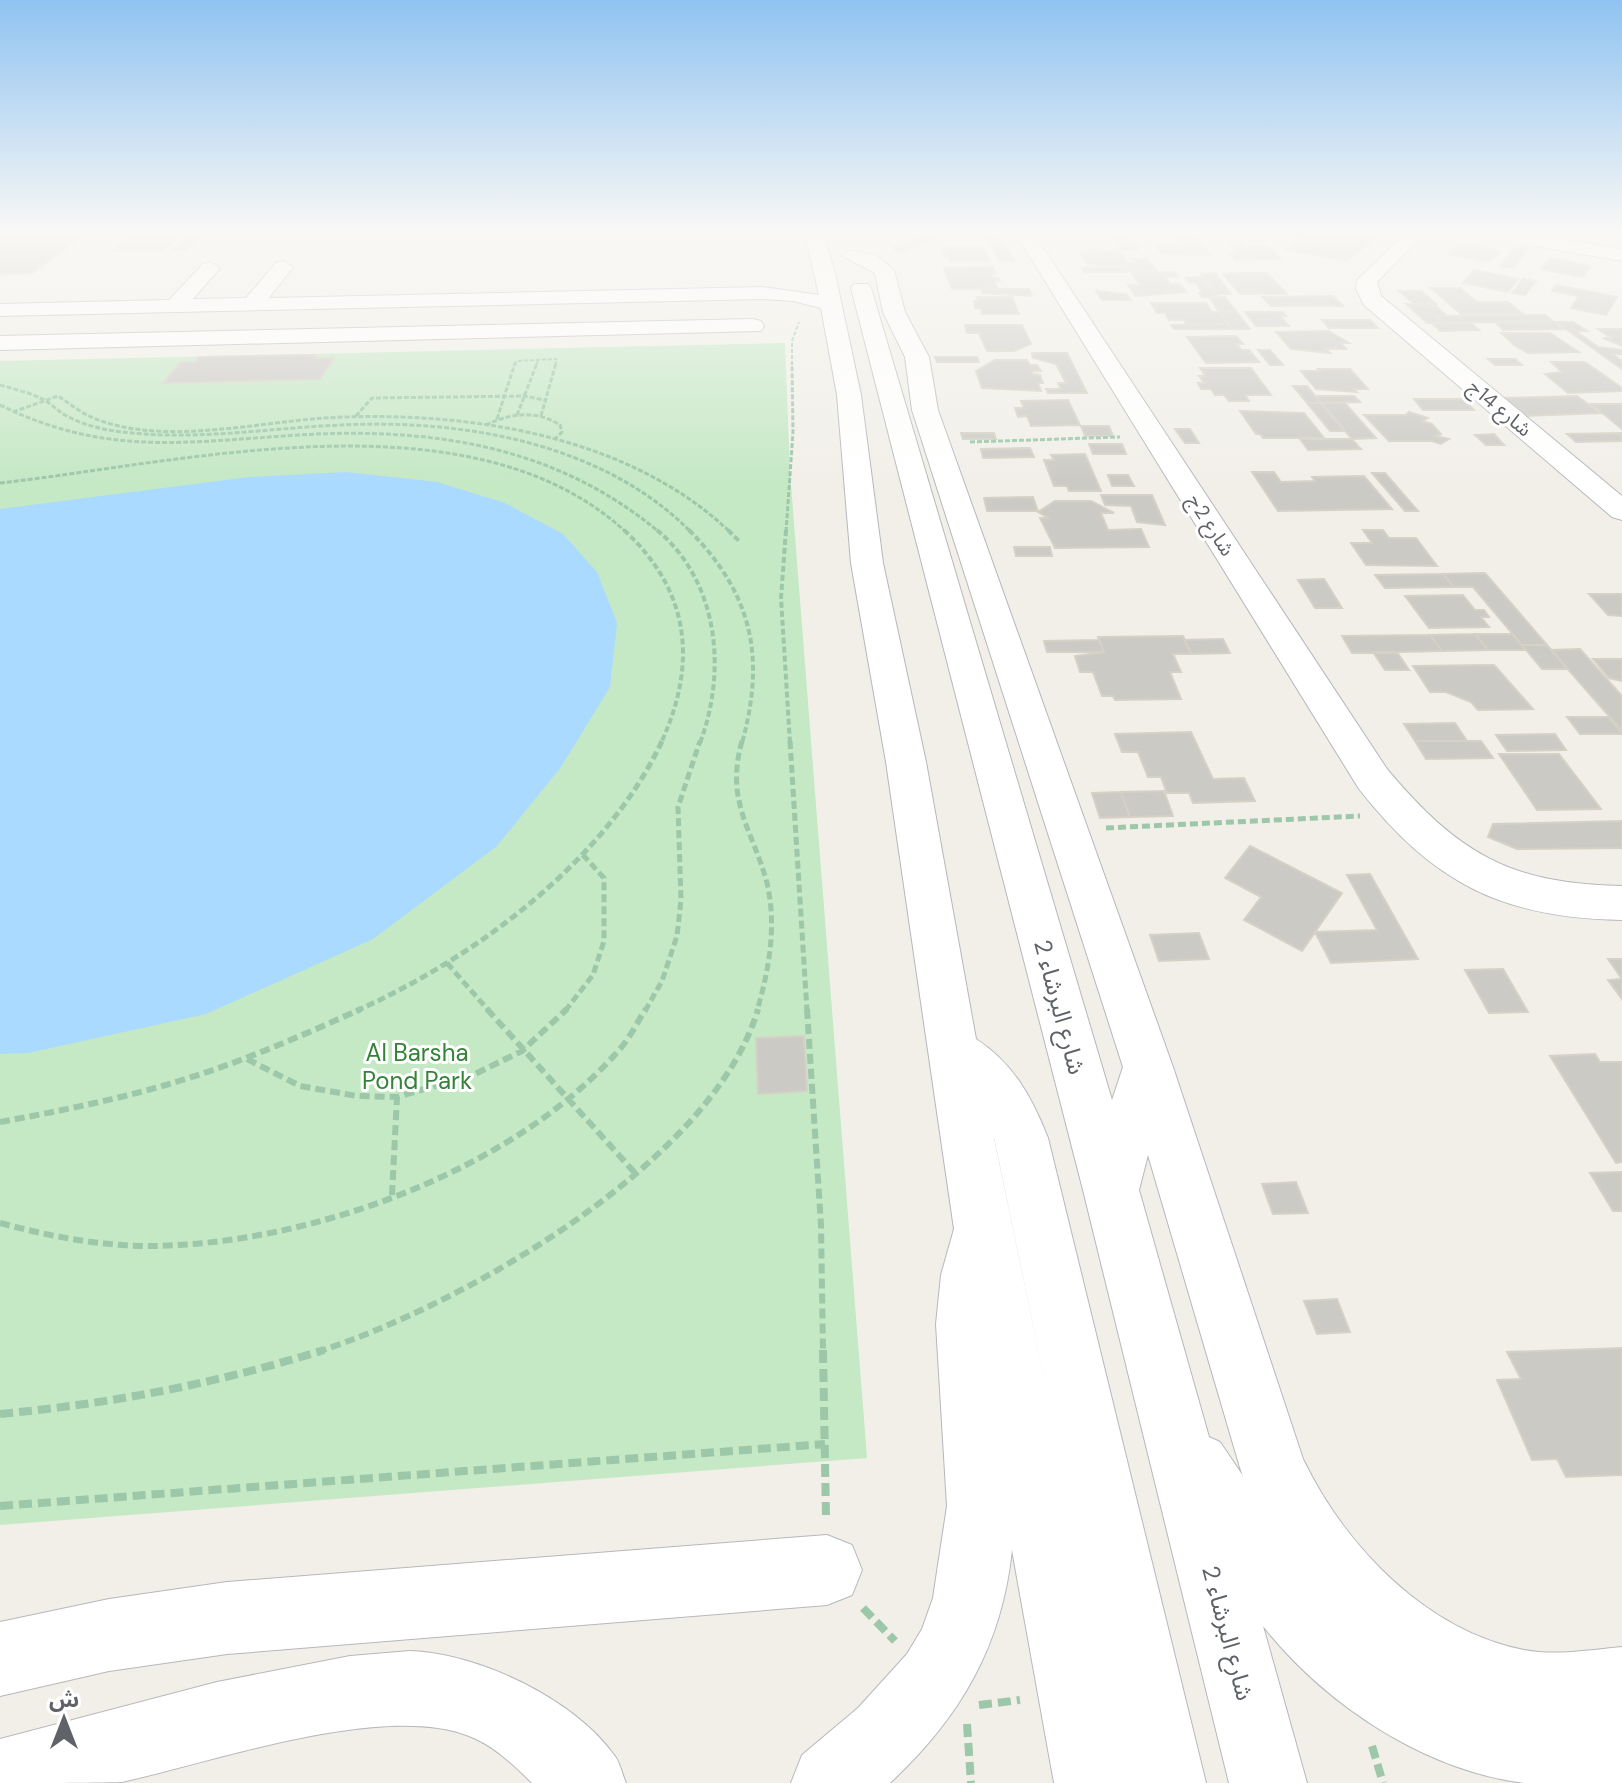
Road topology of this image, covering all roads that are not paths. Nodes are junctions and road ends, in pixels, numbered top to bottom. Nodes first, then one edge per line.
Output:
1 (90, 317) edge
2 (181, 317) edge
3 (436, 317) edge
4 (492, 317) edge
5 (673, 317) edge
6 (834, 317) edge
7 (859, 317) edge
8 (897, 317) edge
9 (1078, 317) edge
10 (1392, 317) edge
11 (0, 324) edge
12 (168, 339) junction
13 (0, 343) edge
14 (1622, 511) edge
15 (1622, 903) edge
16 (952, 1050) junction
17 (1148, 1067) junction
18 (1111, 1190) junction
19 (981, 1222) junction
20 (1175, 1429) junction
21 (827, 1570) road end
22 (0, 1659) edge
23 (1622, 1684) edge
24 (1622, 1752) edge
25 (0, 1778) edge
26 (587, 1783) edge
27 (830, 1783) edge
28 (1093, 1783) edge
29 (1167, 1783) edge
30 (1268, 1783) edge

1 - 11 street
2 - 12 street
3 - 12 street
4 - 5 street
6 - 16 street
7 - 18 street, شارع البرشاء 2
8 - 17 street
9 - 15 street, شارع 2ج
10 - 14 street, شارع 14ج
12 - 13 street
16 - 19 street
16 - 29 street
17 - 18 street
17 - 23 street
18 - 20 street, شارع البرشاء 2
19 - 27 street
19 - 28 street
20 - 24 street
20 - 30 street, شارع البرشاء 2
21 - 22 street
25 - 26 street

